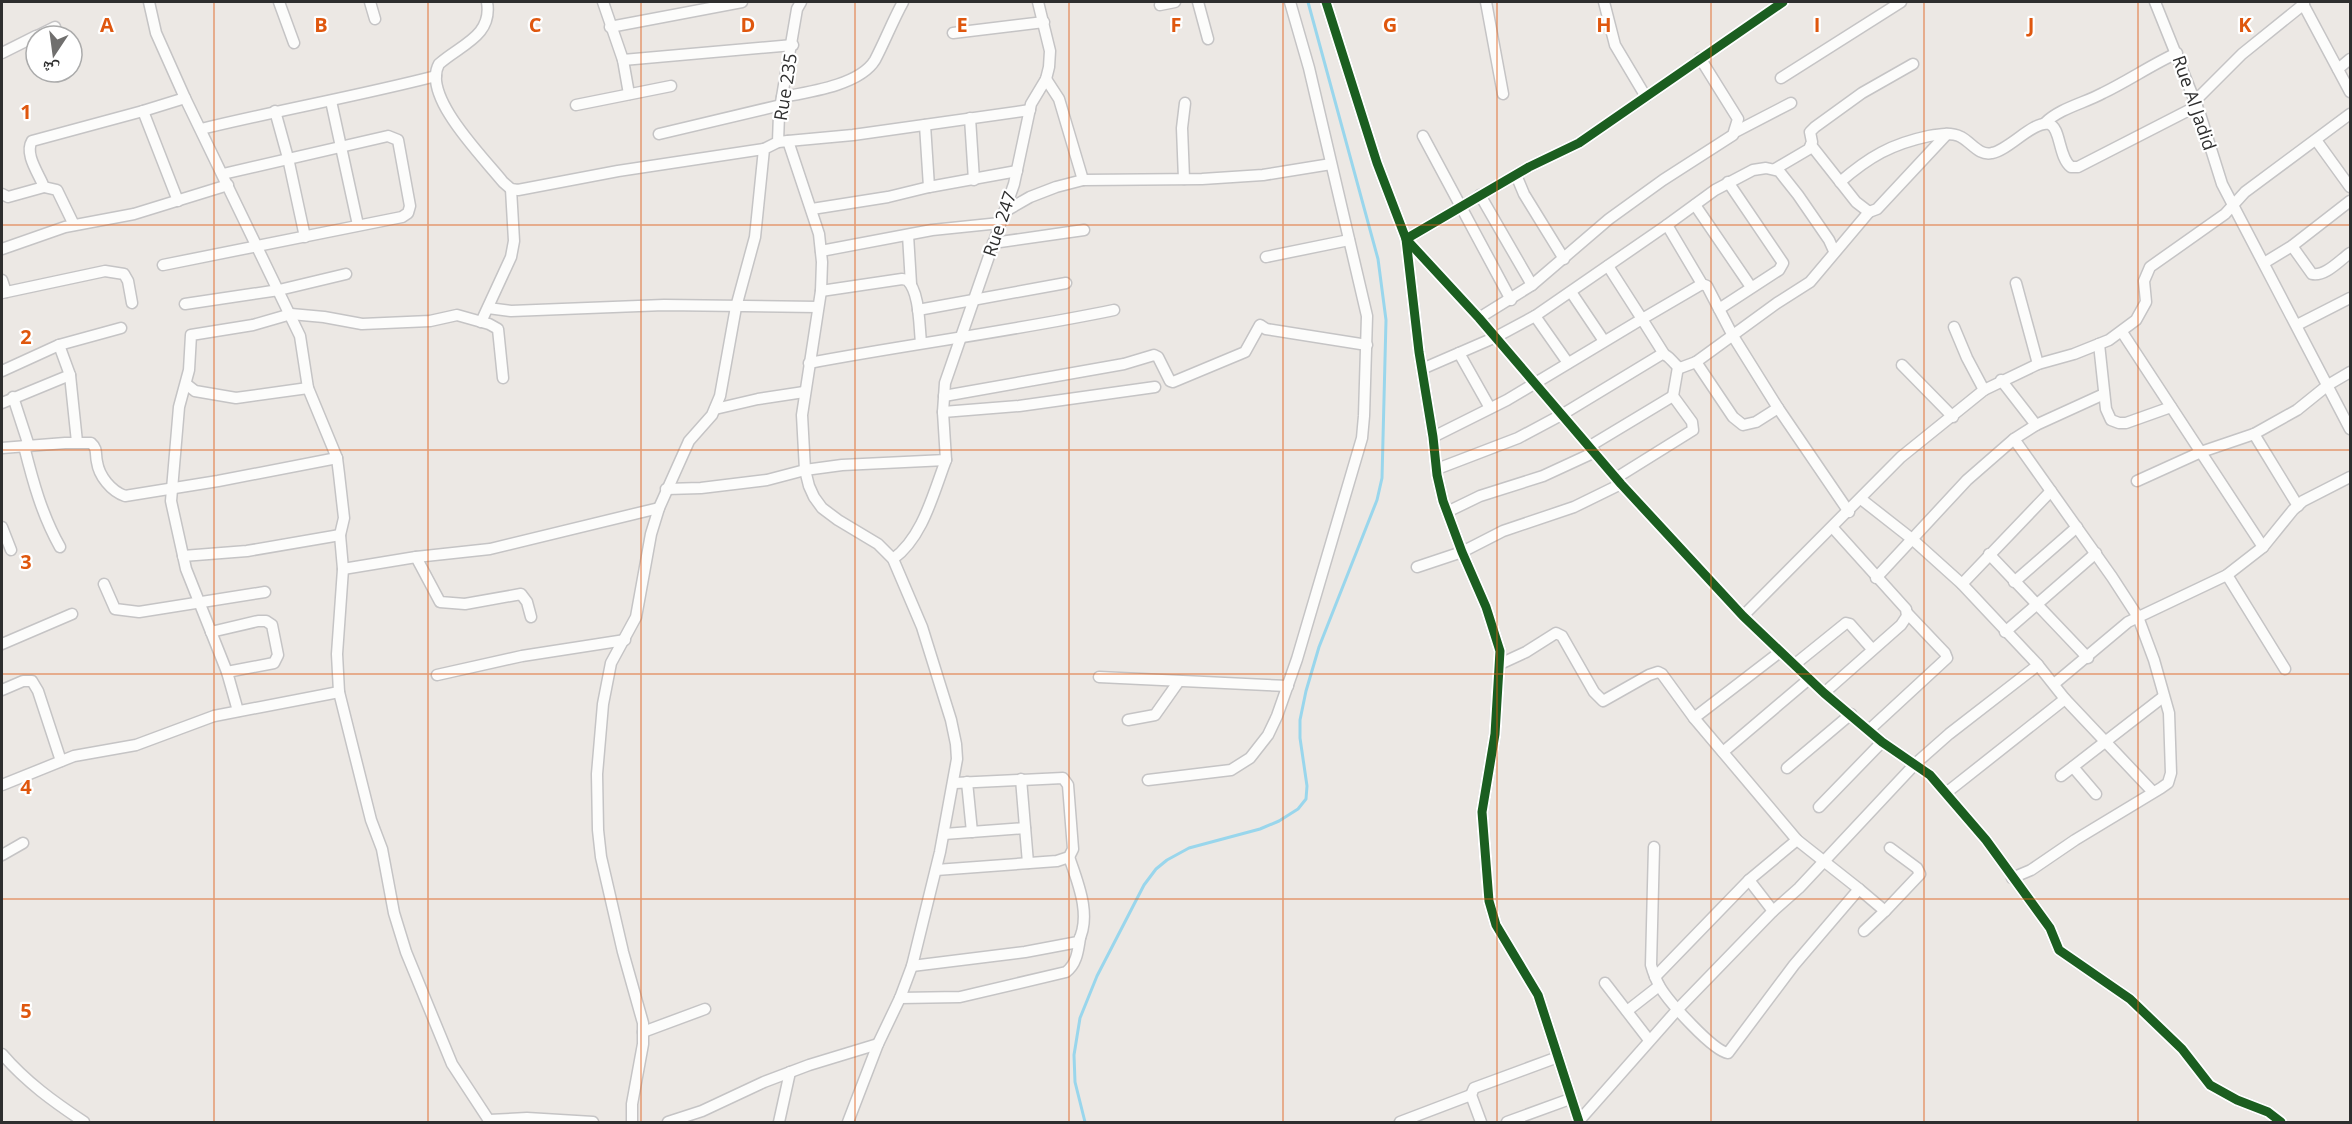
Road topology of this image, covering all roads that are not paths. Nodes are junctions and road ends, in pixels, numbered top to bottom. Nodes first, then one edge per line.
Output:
1 (149, 2) edge
2 (279, 2) edge
3 (370, 2) edge
4 (488, 2) edge
5 (603, 2) edge
6 (742, 2) edge
7 (801, 2) edge
8 (903, 2) edge
9 (1038, 2) edge
10 (1175, 2) edge
11 (1197, 2) edge
12 (1290, 2) edge
13 (1326, 2) edge
14 (1486, 2) edge
15 (1604, 2) edge
16 (1783, 2) edge
17 (1901, 2) edge
18 (2155, 2) edge
19 (726, 3) edge
20 (2303, 3) edge
21 (1160, 5) dead end
22 (375, 19) dead end
23 (1044, 22) junction
24 (610, 27) junction
25 (953, 33) dead end
26 (1208, 39) dead end
27 (24, 42) edge
28 (294, 43) dead end
29 (793, 45) junction
30 (2, 53) edge
31 (2177, 53) junction
32 (1700, 58) junction
33 (2350, 59) edge
34 (623, 60) junction
35 (1913, 64) dead end
36 (2338, 69) junction
37 (436, 76) junction
38 (1781, 78) dead end
39 (1046, 79) junction
40 (671, 86) dead end
41 (2350, 92) edge
42 (629, 94) junction
43 (1503, 94) dead end
44 (1646, 97) junction
45 (185, 98) junction
46 (331, 101) junction
47 (782, 101) junction
48 (1185, 103) dead end
49 (1791, 103) dead end
50 (2196, 103) junction
51 (576, 105) dead end
52 (1030, 110) junction
53 (143, 111) junction
54 (275, 111) junction
55 (2350, 114) edge
56 (970, 118) junction
57 (2045, 123) junction
58 (925, 125) junction
59 (201, 129) junction
60 (1736, 132) junction
61 (659, 134) dead end
62 (1947, 134) junction
63 (1424, 136) dead end
64 (2316, 140) junction
65 (783, 142) junction
66 (1811, 145) junction
67 (341, 146) junction
68 (764, 150) junction
69 (288, 158) junction
70 (1331, 164) junction
71 (1775, 169) junction
72 (1017, 171) junction
73 (223, 174) junction
74 (1516, 175) junction
75 (1184, 179) junction
76 (974, 180) junction
77 (1083, 180) junction
78 (1728, 182) junction
79 (1840, 182) junction
80 (228, 185) junction
81 (44, 187) junction
82 (929, 187) junction
83 (2350, 187) edge
84 (512, 189) junction
85 (2, 194) edge
86 (1480, 195) junction
87 (178, 201) junction
88 (2350, 201) edge
89 (2234, 204) junction
90 (1695, 205) junction
91 (1461, 206) junction
92 (812, 210) junction
93 (1004, 212) junction
94 (1869, 212) junction
95 (1000, 224) junction
96 (74, 225) junction
97 (358, 225) junction
98 (1667, 225) junction
99 (1084, 230) dead end
100 (908, 235) junction
101 (305, 237) junction
102 (1406, 239) junction
103 (1350, 240) junction
104 (993, 243) junction
105 (2292, 246) junction
106 (258, 248) junction
107 (2, 249) edge
108 (821, 251) junction
109 (1834, 251) junction
110 (2350, 253) edge
111 (1266, 257) dead end
112 (1564, 260) junction
113 (2264, 263) junction
114 (163, 265) dead end
115 (1608, 266) junction
116 (346, 274) dead end
117 (2, 280) edge
118 (1066, 283) dead end
119 (2016, 283) dead end
120 (911, 284) junction
121 (1702, 284) junction
122 (1532, 285) junction
123 (1751, 287) junction
124 (279, 290) junction
125 (821, 291) junction
126 (1570, 292) junction
127 (4, 293) edge
128 (2350, 298) edge
129 (1511, 300) junction
130 (974, 301) junction
131 (132, 303) dead end
132 (185, 304) dead end
133 (736, 307) junction
134 (818, 307) junction
135 (488, 308) junction
136 (1719, 309) junction
137 (918, 310) junction
138 (1114, 310) dead end
139 (291, 314) junction
140 (1535, 316) junction
141 (1479, 318) junction
142 (1641, 319) junction
143 (481, 322) junction
144 (2297, 325) junction
145 (1954, 327) dead end
146 (121, 328) dead end
147 (2122, 332) junction
148 (960, 336) junction
149 (1733, 336) junction
150 (1496, 337) junction
151 (1604, 340) junction
152 (921, 342) junction
153 (2098, 344) junction
154 (59, 345) junction
155 (1367, 345) junction
156 (1459, 353) junction
157 (1664, 354) junction
158 (1696, 362) junction
159 (809, 363) junction
160 (1568, 363) junction
161 (2038, 364) junction
162 (1902, 365) dead end
163 (1678, 367) junction
164 (1422, 369) junction
165 (2, 371) edge
166 (2350, 372) edge
167 (70, 375) junction
168 (503, 378) dead end
169 (2001, 380) junction
170 (1536, 383) junction
171 (186, 384) junction
172 (2328, 385) junction
173 (1155, 387) dead end
174 (308, 388) junction
175 (1984, 390) junction
176 (804, 392) junction
177 (2104, 394) junction
178 (944, 396) junction
179 (1673, 396) junction
180 (13, 397) junction
181 (2, 402) edge
182 (2171, 407) junction
183 (1490, 408) junction
184 (1778, 408) junction
185 (715, 409) junction
186 (943, 412) junction
187 (1563, 414) junction
188 (1953, 417) junction
189 (2036, 424) junction
190 (2350, 429) edge
191 (2254, 434) junction
192 (1434, 437) junction
193 (2014, 439) junction
194 (77, 442) junction
195 (27, 446) junction
196 (2, 448) edge
197 (1593, 449) junction
198 (2201, 452) junction
199 (337, 458) junction
200 (946, 460) junction
201 (1437, 469) junction
202 (805, 470) junction
203 (2350, 477) edge
204 (1619, 481) junction
205 (2137, 481) dead end
206 (171, 489) junction
207 (666, 489) junction
208 (2051, 491) junction
209 (1861, 499) junction
210 (2298, 506) junction
211 (659, 508) junction
212 (1849, 512) junction
213 (1447, 513) junction
214 (2, 527) edge
215 (2077, 527) junction
216 (1833, 528) junction
217 (340, 535) junction
218 (1911, 539) junction
219 (60, 547) dead end
220 (2263, 547) junction
221 (11, 550) dead end
222 (1462, 552) junction
223 (2096, 553) junction
224 (1989, 554) junction
225 (183, 556) junction
226 (416, 558) junction
227 (893, 559) junction
228 (1417, 567) dead end
229 (343, 569) junction
230 (2227, 575) junction
231 (1876, 578) junction
232 (2014, 582) junction
233 (104, 584) dead end
234 (1962, 584) junction
235 (265, 592) dead end
236 (198, 603) junction
237 (2036, 604) junction
238 (1907, 613) junction
239 (72, 614) dead end
240 (1743, 616) junction
241 (531, 617) dead end
242 (2138, 617) junction
243 (211, 632) junction
244 (2005, 632) junction
245 (625, 640) junction
246 (2, 644) edge
247 (1872, 649) junction
248 (1780, 652) junction
249 (2088, 658) junction
250 (1500, 664) junction
251 (1794, 665) junction
252 (2038, 665) junction
253 (2285, 669) dead end
254 (227, 672) junction
255 (437, 675) dead end
256 (1099, 677) dead end
257 (1809, 680) junction
258 (1179, 681) junction
259 (2054, 684) junction
260 (1288, 686) junction
261 (2, 690) edge
262 (339, 692) junction
263 (1824, 693) junction
264 (2163, 697) junction
265 (2065, 699) junction
266 (238, 711) junction
267 (1851, 714) junction
268 (1694, 718) junction
269 (1128, 720) dead end
270 (1869, 730) junction
271 (2106, 741) junction
272 (1882, 742) junction
273 (1723, 752) junction
274 (61, 761) junction
275 (1915, 764) junction
276 (2073, 767) junction
277 (1787, 768) dead end
278 (2061, 776) dead end
279 (1021, 779) junction
280 (1148, 780) dead end
281 (967, 782) junction
282 (955, 783) junction
283 (2, 785) edge
284 (2153, 792) junction
285 (1946, 793) junction
286 (2096, 794) dead end
287 (1819, 807) dead end
288 (1025, 828) junction
289 (972, 832) junction
290 (944, 834) junction
291 (1797, 840) junction
292 (23, 843) dead end
293 (1654, 847) dead end
294 (1890, 848) dead end
295 (2, 855) edge
296 (1070, 858) junction
297 (1825, 861) junction
298 (1028, 863) junction
299 (936, 870) junction
300 (2012, 878) junction
301 (1749, 880) junction
302 (1859, 889) junction
303 (1773, 911) junction
304 (1885, 911) junction
305 (1864, 931) dead end
306 (1080, 938) junction
307 (912, 966) junction
308 (1657, 981) junction
309 (1605, 983) dead end
310 (900, 998) junction
311 (705, 1009) dead end
312 (1677, 1010) junction
313 (1627, 1011) junction
314 (643, 1032) junction
315 (1649, 1040) junction
316 (878, 1044) junction
317 (2, 1054) edge
318 (1558, 1057) junction
319 (790, 1072) junction
320 (1472, 1095) junction
321 (1570, 1099) junction
322 (490, 1121) edge
323 (84, 1122) edge
324 (593, 1122) edge
325 (632, 1122) edge
326 (668, 1122) edge
327 (779, 1122) edge
328 (848, 1122) edge
329 (1400, 1122) edge
330 (1481, 1122) edge
331 (1507, 1122) edge
332 (1578, 1122) edge
333 (2281, 1122) edge

1 - 45 street
2 - 28 street
3 - 22 street
4 - 37 street
5 - 24 street
6 - 19 street
7 - 29 street, Rue 235
8 - 47 street
9 - 23 street, Rue 247
10 - 21 street
11 - 26 street
12 - 70 street
13 - 102 street
14 - 43 street
15 - 44 street
16 - 32 street
17 - 38 street
18 - 31 street, Rue Al Jadid
19 - 24 street
20 - 36 street
20 - 50 street
23 - 25 street
23 - 39 street, Rue 247
24 - 34 street
27 - 30 street
29 - 34 street
29 - 47 street, Rue 235
31 - 50 street, Rue Al Jadid
31 - 57 street
32 - 44 street
32 - 60 street
33 - 36 street
34 - 42 street
35 - 66 street
36 - 41 street
37 - 46 street
37 - 84 street
39 - 52 street, Rue 247
39 - 77 street
40 - 42 street
42 - 51 street
44 - 74 street
45 - 53 street
45 - 59 street
46 - 54 street
46 - 67 street
47 - 61 street
47 - 65 street, Rue 235
48 - 75 street
49 - 60 street
50 - 57 street
50 - 89 street, Rue Al Jadid
52 - 56 street
52 - 72 street, Rue 247
53 - 81 street
53 - 87 street
54 - 59 street
54 - 69 street
55 - 64 street
56 - 58 street
56 - 76 street
57 - 62 street
58 - 65 street
58 - 82 street
59 - 73 street
60 - 112 street
62 - 79 street
62 - 94 street
63 - 91 street
64 - 83 street
64 - 89 street
65 - 68 street, Rue 235
65 - 92 street
66 - 71 street
66 - 79 street
67 - 69 street
67 - 97 street
67 - 97 street
68 - 84 street
68 - 133 street
69 - 73 street
69 - 101 street
70 - 75 street
70 - 103 street
71 - 78 street
71 - 109 street
72 - 76 street
72 - 93 street, Rue 247
73 - 80 street
74 - 86 street
74 - 112 street
75 - 77 street
76 - 82 street
77 - 93 street
78 - 90 street
78 - 123 street
79 - 94 street
80 - 87 street
80 - 106 street
81 - 85 street
81 - 96 street
82 - 92 street
84 - 135 street
86 - 91 street
86 - 122 street
87 - 96 street
88 - 105 street
89 - 113 street, Rue Al Jadid
89 - 147 street
90 - 98 street
90 - 123 street
91 - 102 street
91 - 129 street
92 - 108 street
93 - 95 street, Rue 247
94 - 109 street
95 - 100 street
95 - 104 street, Rue 247
96 - 107 street
97 - 101 street
98 - 115 street
98 - 121 street
99 - 104 street
100 - 108 street
100 - 120 street
101 - 106 street
102 - 141 street
102 - 164 street
103 - 111 street
103 - 155 street
104 - 130 street, Rue 247
105 - 110 street
105 - 113 street
106 - 114 street
106 - 124 street
108 - 125 street
109 - 149 street
112 - 122 street
113 - 144 street, Rue Al Jadid
115 - 126 street
115 - 142 street
116 - 124 street
117 - 127 street
118 - 130 street
119 - 161 street
120 - 125 street
120 - 137 street
121 - 136 street
121 - 142 street
122 - 129 street
123 - 136 street
124 - 132 street
124 - 139 street
125 - 134 street
126 - 140 street
126 - 151 street
127 - 131 street
128 - 144 street
129 - 141 street
130 - 137 street
130 - 148 street, Rue 247
133 - 134 street
133 - 135 street
133 - 185 street
134 - 159 street
135 - 143 street
136 - 149 street
137 - 152 street
138 - 148 street
139 - 143 street
139 - 171 street
139 - 174 street
140 - 150 street
140 - 160 street
141 - 150 street
142 - 151 street
142 - 157 street
143 - 168 street
144 - 172 street, Rue Al Jadid
145 - 175 street
146 - 154 street
147 - 153 street
147 - 182 street
148 - 152 street
148 - 178 street, Rue 247
149 - 158 street
149 - 184 street
150 - 156 street
150 - 170 street
151 - 160 street
152 - 159 street
153 - 161 street
153 - 177 street
154 - 165 street
154 - 167 street
155 - 178 street
155 - 260 street
156 - 164 street
156 - 183 street
157 - 163 street
157 - 187 street
158 - 163 street
158 - 184 street
159 - 176 street
160 - 170 street
161 - 169 street
162 - 188 street
163 - 179 street
164 - 192 street
166 - 172 street
167 - 180 street
167 - 194 street
169 - 175 street
169 - 189 street
170 - 183 street
170 - 187 street
171 - 174 street
171 - 206 street
172 - 190 street, Rue Al Jadid
172 - 191 street
173 - 186 street
174 - 199 street
175 - 188 street
176 - 185 street
176 - 202 street
177 - 182 street
177 - 189 street
178 - 186 street, Rue 247
179 - 197 street
179 - 204 street
180 - 181 street
180 - 195 street
182 - 198 street
183 - 192 street
184 - 212 street
185 - 207 street
186 - 200 street, Rue 247
187 - 197 street
187 - 201 street
188 - 209 street
189 - 193 street
191 - 198 street
191 - 210 street
192 - 201 street
193 - 208 street
193 - 218 street
194 - 195 street
194 - 206 street
195 - 196 street
195 - 219 street
197 - 204 street
197 - 213 street
198 - 205 street
198 - 220 street
199 - 206 street
199 - 217 street
200 - 202 street
200 - 227 street
201 - 213 street
202 - 207 street
202 - 227 street
203 - 210 street
204 - 222 street
204 - 240 street
206 - 225 street
207 - 211 street
208 - 215 street
208 - 224 street
209 - 212 street
209 - 218 street
210 - 220 street
211 - 226 street
211 - 245 street
212 - 216 street
213 - 222 street
214 - 221 street
215 - 223 street
215 - 232 street
216 - 231 street
216 - 240 street
217 - 225 street
217 - 229 street
218 - 231 street
218 - 234 street
220 - 230 street
222 - 228 street
222 - 250 street
223 - 237 street
223 - 242 street
224 - 232 street
224 - 234 street
225 - 236 street
226 - 229 street
226 - 241 street
227 - 282 street
229 - 262 street
230 - 242 street
230 - 253 street
231 - 238 street
232 - 237 street
233 - 236 street
234 - 244 street
235 - 236 street
236 - 243 street
237 - 244 street
237 - 249 street
238 - 247 street
238 - 270 street
239 - 246 street
240 - 248 street
242 - 249 street
242 - 264 street
243 - 254 street
243 - 254 street
244 - 252 street
245 - 255 street
245 - 314 street
247 - 251 street
247 - 263 street
248 - 251 street
248 - 268 street
249 - 259 street
250 - 268 street
250 - 318 street
251 - 257 street
252 - 259 street
252 - 275 street
254 - 266 street
256 - 258 street
257 - 263 street
257 - 273 street
258 - 260 street
258 - 269 street
259 - 265 street
260 - 280 street
261 - 274 street
262 - 266 street
262 - 322 street
263 - 267 street
264 - 271 street
264 - 284 street
265 - 271 street
265 - 285 street
266 - 274 street
267 - 270 street
267 - 277 street
268 - 273 street
270 - 272 street
271 - 276 street
271 - 284 street
272 - 275 street
272 - 287 street
273 - 291 street
274 - 283 street
275 - 285 street
275 - 297 street
276 - 278 street
276 - 286 street
279 - 281 street
279 - 288 street
279 - 296 street
281 - 282 street
281 - 289 street
282 - 290 street
284 - 300 street
285 - 300 street
288 - 289 street
288 - 298 street
289 - 290 street
290 - 299 street
291 - 297 street
291 - 301 street
292 - 295 street
293 - 308 street
294 - 304 street
296 - 298 street
296 - 306 street
297 - 302 street
297 - 303 street
298 - 299 street
299 - 307 street
300 - 333 street
301 - 303 street
301 - 308 street
302 - 304 street
302 - 312 street
303 - 312 street
304 - 305 street
306 - 307 street
306 - 310 street
307 - 310 street
308 - 312 street
308 - 313 street
309 - 313 street
310 - 316 street
311 - 314 street
312 - 315 street
313 - 315 street
314 - 325 street
315 - 332 street
316 - 319 street
316 - 328 street
317 - 323 street
318 - 320 street
318 - 321 street
319 - 326 street
319 - 327 street
320 - 329 street
320 - 330 street
321 - 331 street
321 - 332 street
322 - 324 street

